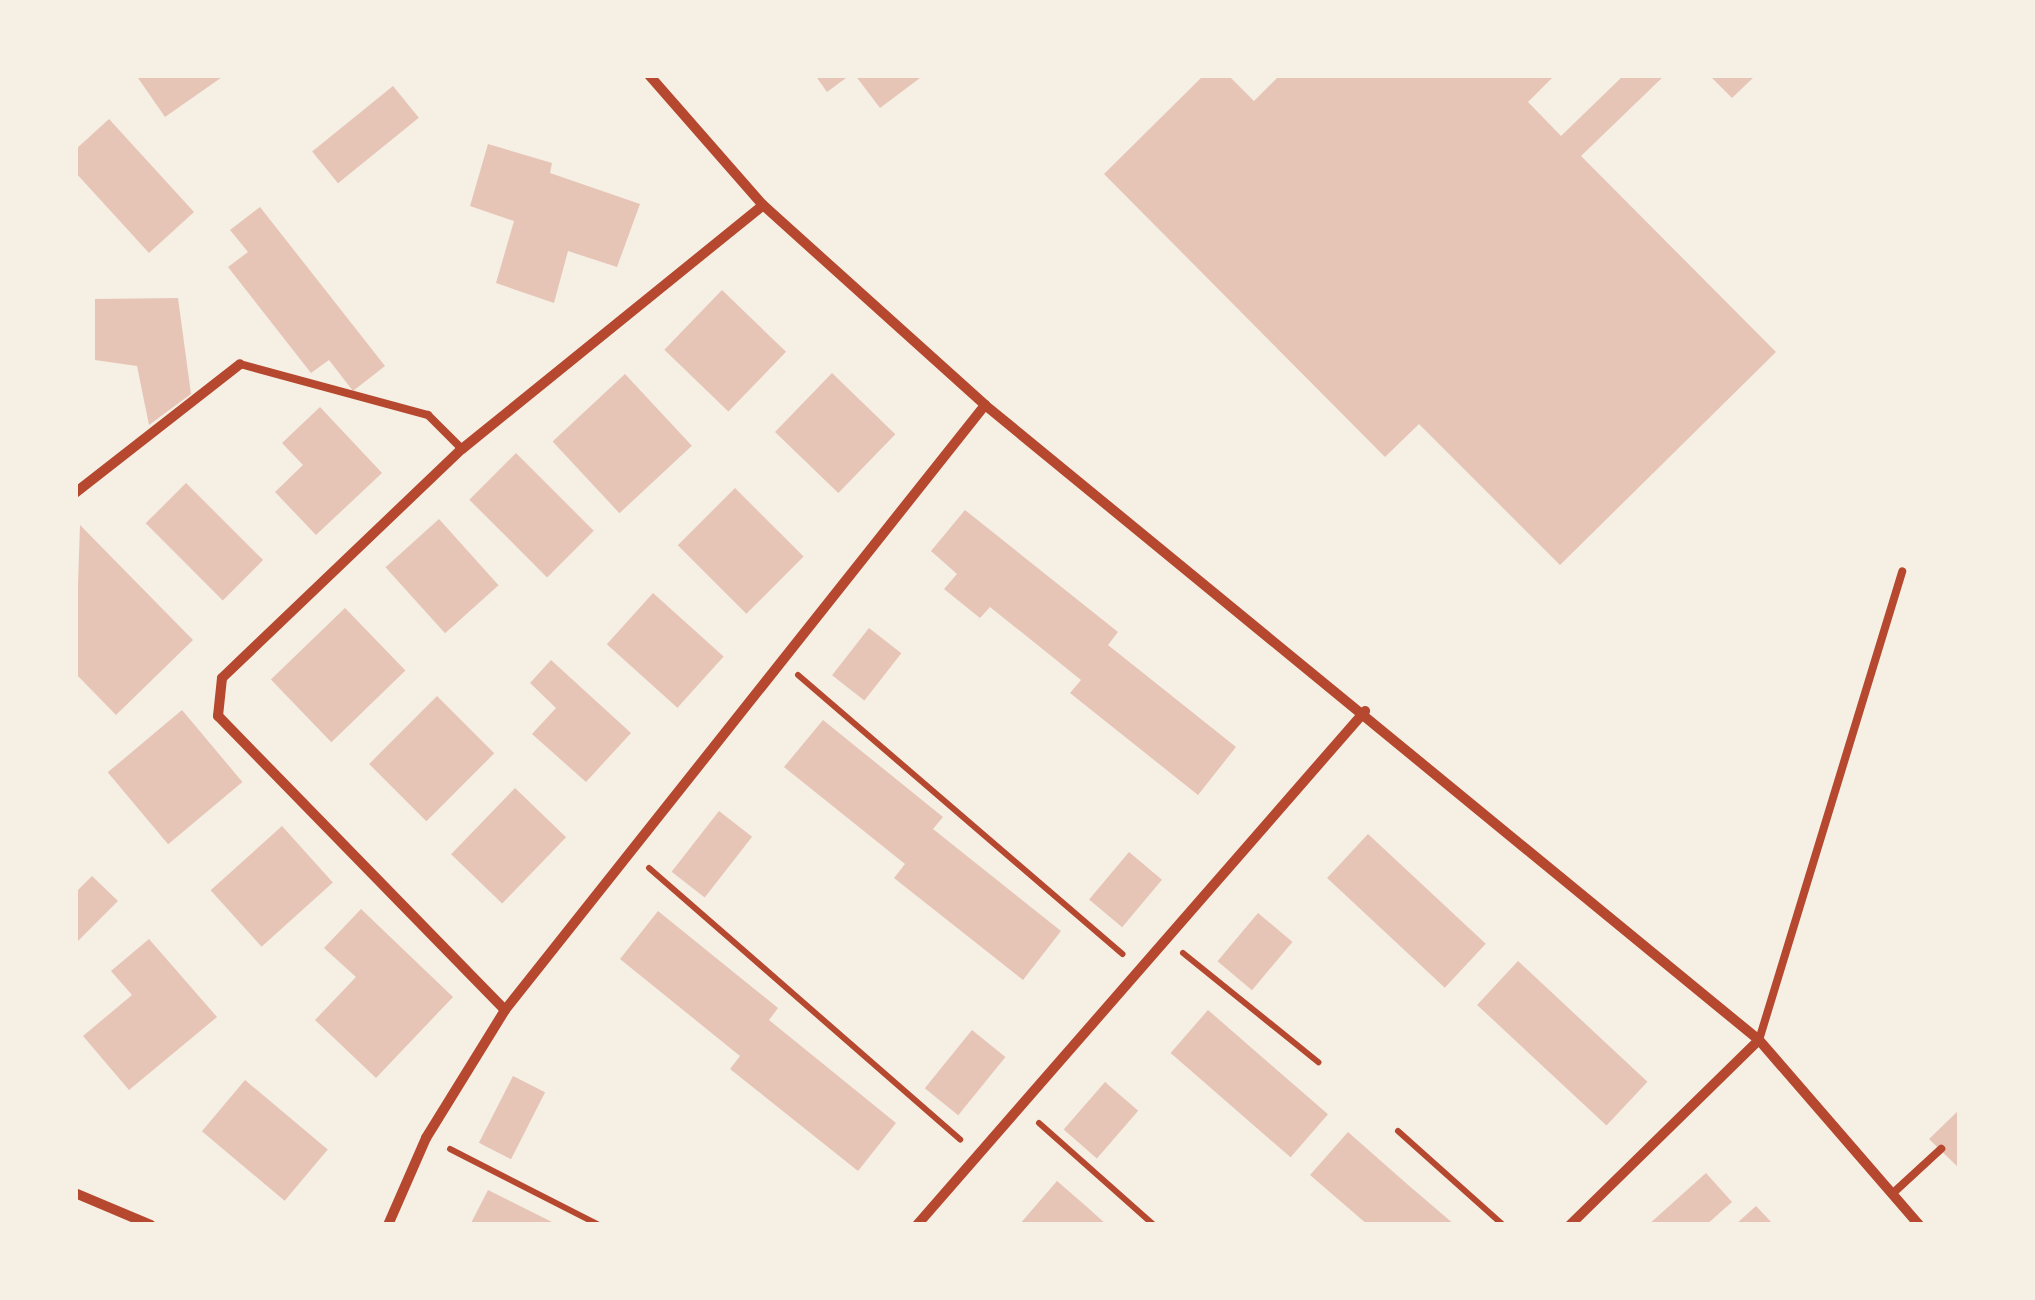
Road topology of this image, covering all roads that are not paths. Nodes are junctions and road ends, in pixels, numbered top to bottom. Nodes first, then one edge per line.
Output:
1 (650, 75) edge
2 (763, 205) junction
3 (240, 364) joint
4 (985, 405) junction
5 (462, 449) junction
6 (75, 493) edge
7 (1902, 570) dead end
8 (1364, 711) junction
9 (505, 1010) junction
10 (1758, 1040) junction
11 (1941, 1150) dead end
12 (75, 1193) edge
13 (1892, 1194) junction
14 (151, 1225) edge
15 (388, 1225) edge
16 (916, 1225) edge
17 (1570, 1225) edge
18 (1919, 1225) edge

1 - 2 street
2 - 4 street
2 - 5 street
3 - 5 lane
3 - 6 street
4 - 8 street
4 - 9 street
5 - 9 street
7 - 10 lane
8 - 10 street
8 - 16 street
9 - 15 street
10 - 13 street
10 - 17 street
11 - 13 lane
12 - 14 street
13 - 18 street

